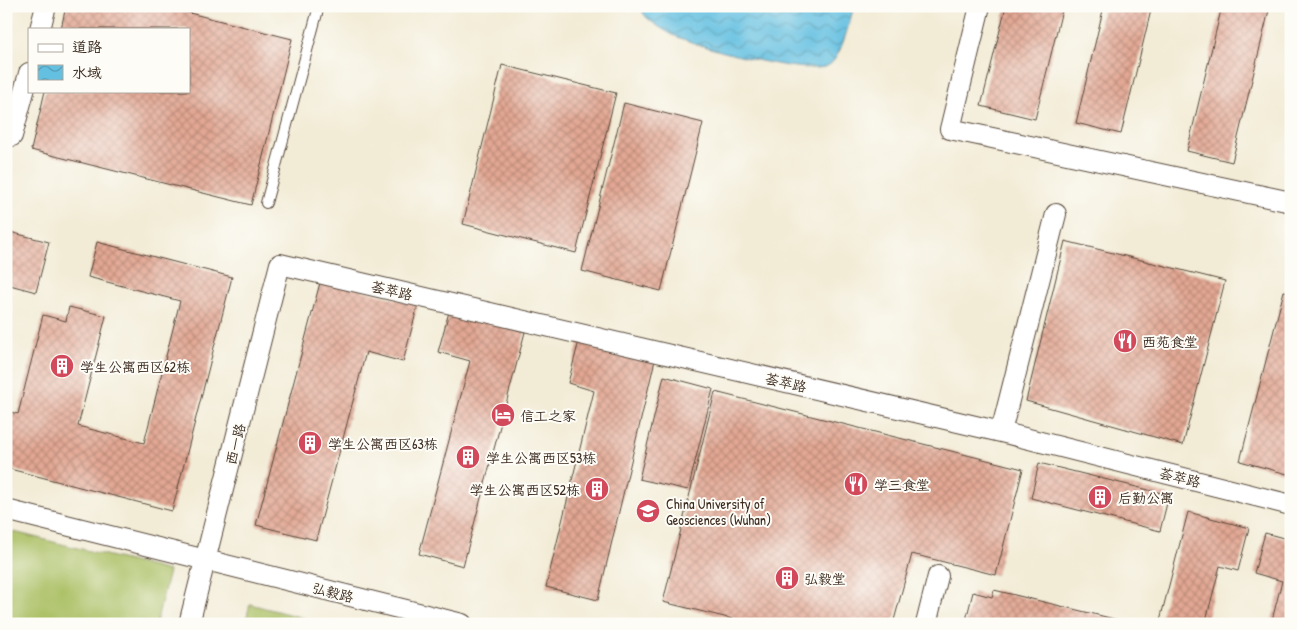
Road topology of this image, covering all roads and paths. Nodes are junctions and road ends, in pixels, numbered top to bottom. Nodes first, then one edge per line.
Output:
1 (46, 6) edge
2 (319, 6) edge
3 (980, 6) edge
4 (40, 28) edge
5 (28, 77) edge
6 (12, 136) dead end
7 (1291, 202) edge
8 (266, 203) dead end
9 (1056, 214) dead end
10 (280, 264) joint
11 (1001, 432) junction
12 (1291, 505) edge
13 (6, 510) edge
14 (205, 560) junction
15 (938, 576) dead end
16 (189, 624) edge
17 (462, 624) edge
18 (926, 624) edge

1 - 4 street
2 - 8 lane
3 - 7 street
5 - 6 street
9 - 11 street
10 - 11 street, 荟萃路
10 - 14 street, 西一路
11 - 12 street, 荟萃路
13 - 14 street, 弘毅路
14 - 16 street, 西一路
14 - 17 street, 弘毅路
15 - 18 street

